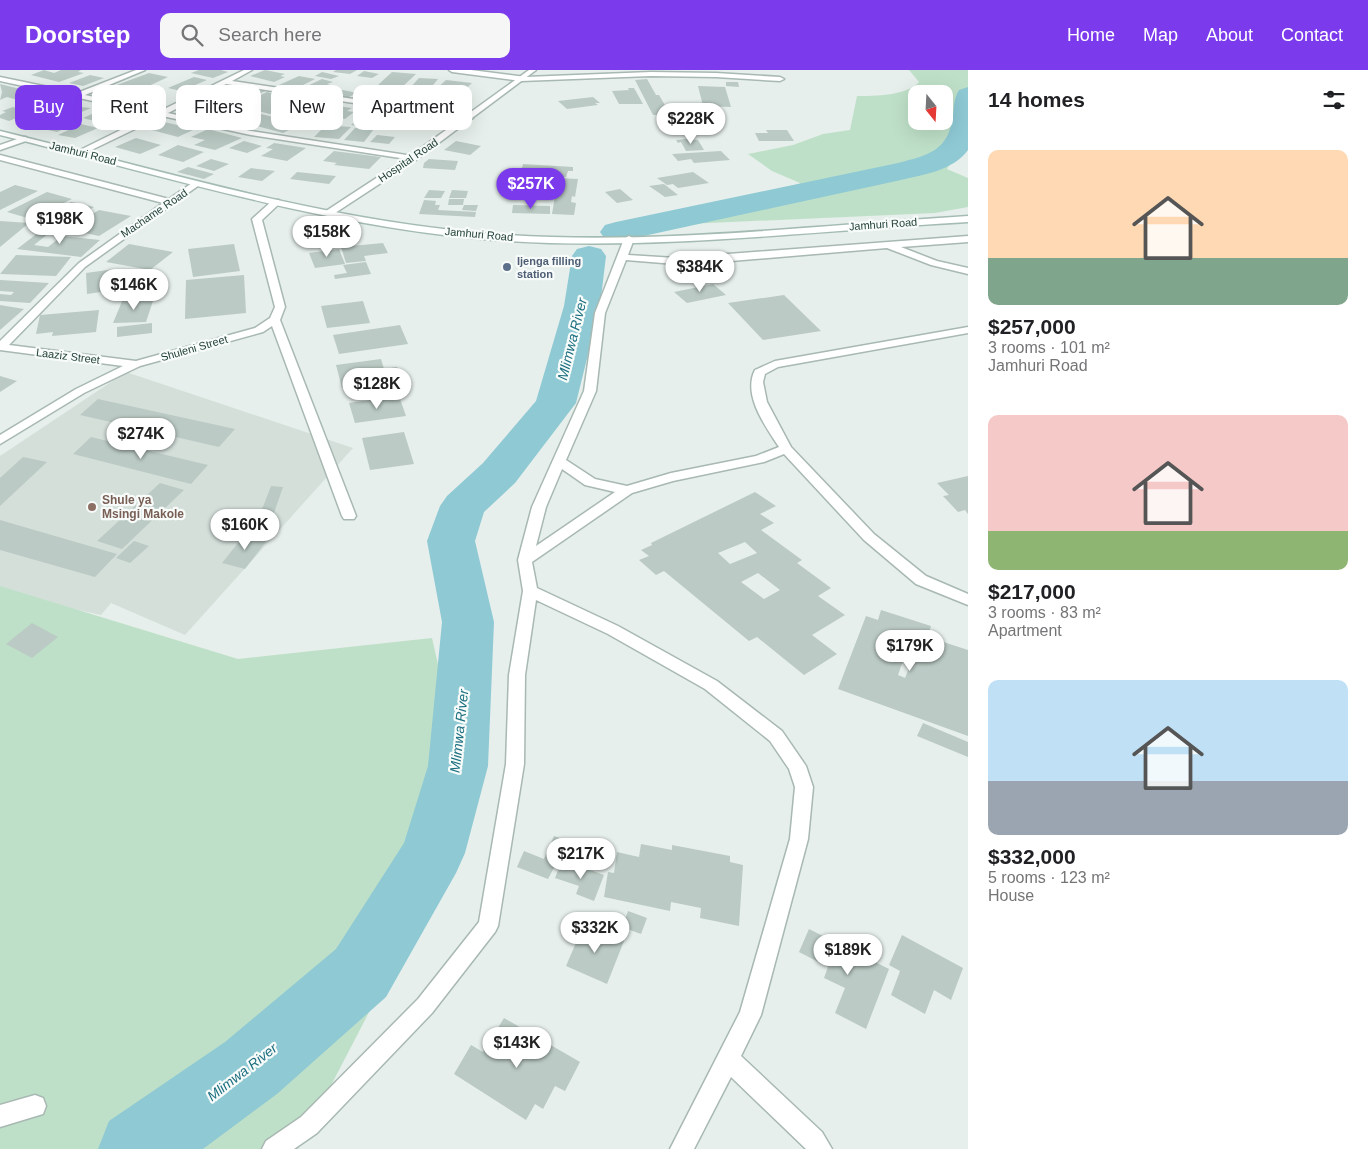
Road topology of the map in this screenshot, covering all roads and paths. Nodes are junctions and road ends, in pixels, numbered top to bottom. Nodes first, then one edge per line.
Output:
1 (142, 70) edge
2 (249, 70) edge
3 (452, 70) edge
4 (533, 70) edge
5 (522, 78) junction
6 (780, 79) dead end
7 (2, 81) edge
8 (225, 82) junction
9 (24, 85) edge
10 (82, 94) edge
11 (353, 101) edge
12 (166, 112) edge
13 (166, 115) edge
14 (472, 116) edge
15 (129, 130) edge
16 (452, 130) edge
17 (0, 133) edge
18 (23, 138) junction
19 (0, 148) edge
20 (81, 153) junction
21 (94, 156) junction
22 (0, 157) edge
23 (413, 158) junction
24 (62, 173) junction
25 (198, 183) junction
26 (171, 202) junction
27 (276, 202) junction
28 (329, 213) junction
29 (968, 219) edge
30 (629, 239) junction
31 (968, 239) edge
32 (887, 246) junction
33 (622, 257) junction
34 (968, 271) edge
35 (275, 320) junction
36 (968, 330) edge
37 (0, 347) edge
38 (136, 364) junction
39 (0, 440) edge
40 (786, 449) junction
41 (559, 460) junction
42 (627, 490) junction
43 (349, 516) dead end
44 (525, 560) junction
45 (530, 591) junction
46 (968, 600) edge
47 (728, 1058) junction
48 (35, 1106) dead end
49 (0, 1116) edge
50 (274, 1149) edge
51 (682, 1149) edge
52 (820, 1149) edge

1 - 10 street
2 - 8 street
3 - 5 street
4 - 5 street, Hospital Road
5 - 6 street
5 - 14 street, Hospital Road
7 - 9 street
8 - 11 street
8 - 12 street
13 - 23 street
15 - 20 street
16 - 23 street, Hospital Road
17 - 18 street, Jamhuri Road
18 - 19 street
18 - 20 street, Jamhuri Road
20 - 21 street, Jamhuri Road
21 - 24 street
21 - 25 street, Jamhuri Road
22 - 24 street
23 - 28 street, Hospital Road
24 - 26 street
25 - 26 street, Machame Road
25 - 27 street, Jamhuri Road
26 - 37 street, Machame Road
27 - 28 street, Jamhuri Road
27 - 35 street
28 - 30 street, Jamhuri Road
29 - 30 street, Jamhuri Road
30 - 33 street
31 - 32 street
32 - 33 street
32 - 34 street
33 - 41 street
35 - 38 street, Shuleni Street
35 - 43 street
36 - 40 street
37 - 38 street, Laaziz Street
38 - 39 street, Shuleni Street
40 - 42 street
40 - 46 street
41 - 42 street
41 - 44 street
42 - 44 street
44 - 45 street
45 - 47 street
45 - 50 street
47 - 51 street
47 - 52 street
48 - 49 street

